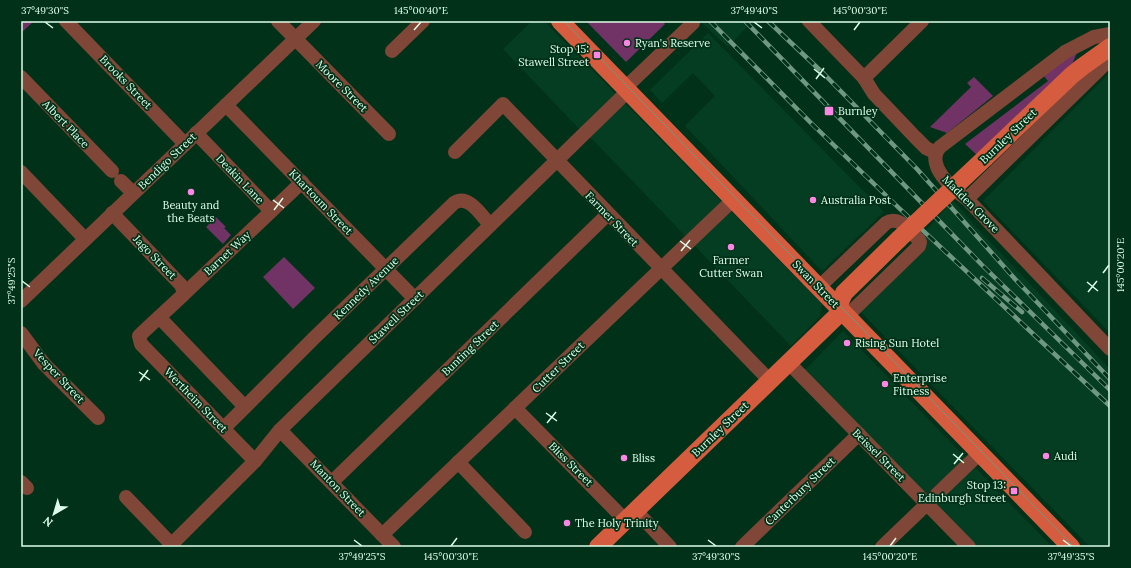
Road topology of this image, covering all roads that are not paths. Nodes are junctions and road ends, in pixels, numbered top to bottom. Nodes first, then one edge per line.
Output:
1 (66, 21) edge
2 (278, 21) edge
3 (314, 21) edge
4 (423, 21) edge
5 (560, 21) edge
6 (809, 21) edge
7 (922, 21) edge
8 (693, 23) dead end
9 (1110, 34) edge
10 (295, 38) junction
11 (1088, 40) junction
12 (1110, 47) edge
13 (392, 51) dead end
14 (1110, 59) edge
15 (1072, 75) junction
16 (21, 77) edge
17 (864, 78) junction
18 (627, 89) junction
19 (226, 105) junction
20 (196, 134) junction
21 (389, 134) dead end
22 (185, 144) junction
23 (455, 152) dead end
24 (936, 153) junction
25 (557, 160) junction
26 (21, 172) edge
27 (302, 182) junction
28 (134, 193) junction
29 (967, 198) junction
30 (734, 199) junction
31 (271, 211) junction
32 (112, 213) junction
33 (608, 214) junction
34 (490, 225) junction
35 (85, 238) junction
36 (661, 268) junction
37 (386, 269) junction
38 (818, 287) junction
39 (183, 295) junction
40 (22, 297) edge
41 (415, 299) junction
42 (842, 311) junction
43 (159, 317) junction
44 (24, 343) edge
45 (1110, 349) edge
46 (789, 363) junction
47 (770, 381) junction
48 (245, 407) junction
49 (515, 408) junction
50 (98, 418) dead end
51 (224, 428) junction
52 (280, 430) junction
53 (859, 434) junction
54 (980, 453) junction
55 (255, 461) junction
56 (458, 462) junction
57 (332, 482) junction
58 (126, 497) dead end
59 (927, 503) junction
60 (631, 516) junction
61 (525, 532) dead end
62 (382, 535) junction
63 (171, 546) edge
64 (394, 547) edge
65 (598, 547) edge
66 (670, 547) edge
67 (742, 547) edge
68 (882, 547) edge
69 (969, 547) edge
70 (1071, 547) edge

1 - 22 street, Brooks Street
2 - 10 street, Moore Street
3 - 10 street, Bendigo Street
4 - 13 street
5 - 18 main road, Swan Street
6 - 17 street
7 - 17 street
8 - 18 street, Stawell Street
9 - 11 street
10 - 19 street, Bendigo Street
10 - 21 street, Moore Street
11 - 15 street
11 - 24 street
12 - 15 main road, Burnley Street
14 - 29 street, Burnley Street
15 - 42 main road, Burnley Street, bridge
16 - 28 street, Albert Place
17 - 24 street
18 - 25 street, Stawell Street
18 - 30 main road, Swan Street
19 - 20 street, Bendigo Street
19 - 27 street, Khartoum Street
20 - 22 street, Bendigo Street
20 - 31 street, Deakin Lane
22 - 28 street, Bendigo Street
23 - 25 street, Farmer Street
24 - 29 street, Madden Grove
25 - 33 street, Farmer Street
25 - 34 street, Stawell Street
26 - 35 street
27 - 31 street, Deakin Lane
27 - 37 street, Khartoum Street
28 - 32 street, Bendigo Street
29 - 45 street, Madden Grove
30 - 36 street, Cutter Street
30 - 38 main road, Swan Street
31 - 39 street, Barnet Way
32 - 35 street, Bendigo Street
32 - 39 street, Jago Street
33 - 36 street, Farmer Street
33 - 57 street, Bunting Street
34 - 37 street, Kennedy Avenue
34 - 41 street, Stawell Street
35 - 40 street, Bendigo Street
36 - 47 street, Farmer Street
36 - 49 street, Cutter Street
37 - 41 street, Khartoum Street
37 - 48 street, Kennedy Avenue
38 - 42 main road, Swan Street
38 - 42 street, Burnley Street
39 - 43 street
41 - 52 street, Stawell Street
42 - 46 main road, Burnley Street
42 - 54 main road, Swan Street
43 - 48 street
43 - 51 street, Wertheim Street
44 - 50 street, Vesper Street
46 - 47 main road, Burnley Street
46 - 53 street, Beissel Street
47 - 60 main road, Burnley Street
48 - 51 street, Kennedy Avenue
49 - 56 street, Cutter Street
49 - 60 street, Bliss Street
51 - 55 street, Wertheim Street
52 - 55 street, Stawell Street
52 - 57 street, Manton Street
53 - 59 street, Beissel Street
53 - 67 street, Canterbury Street
54 - 59 street
54 - 70 main road, Swan Street
55 - 63 street, Stawell Street
56 - 61 street
56 - 62 street, Cutter Street
57 - 62 street, Manton Street
58 - 63 street
59 - 68 street
59 - 69 street, Beissel Street
60 - 65 main road, Burnley Street
60 - 66 street, Bliss Street
62 - 64 street, Manton Street

